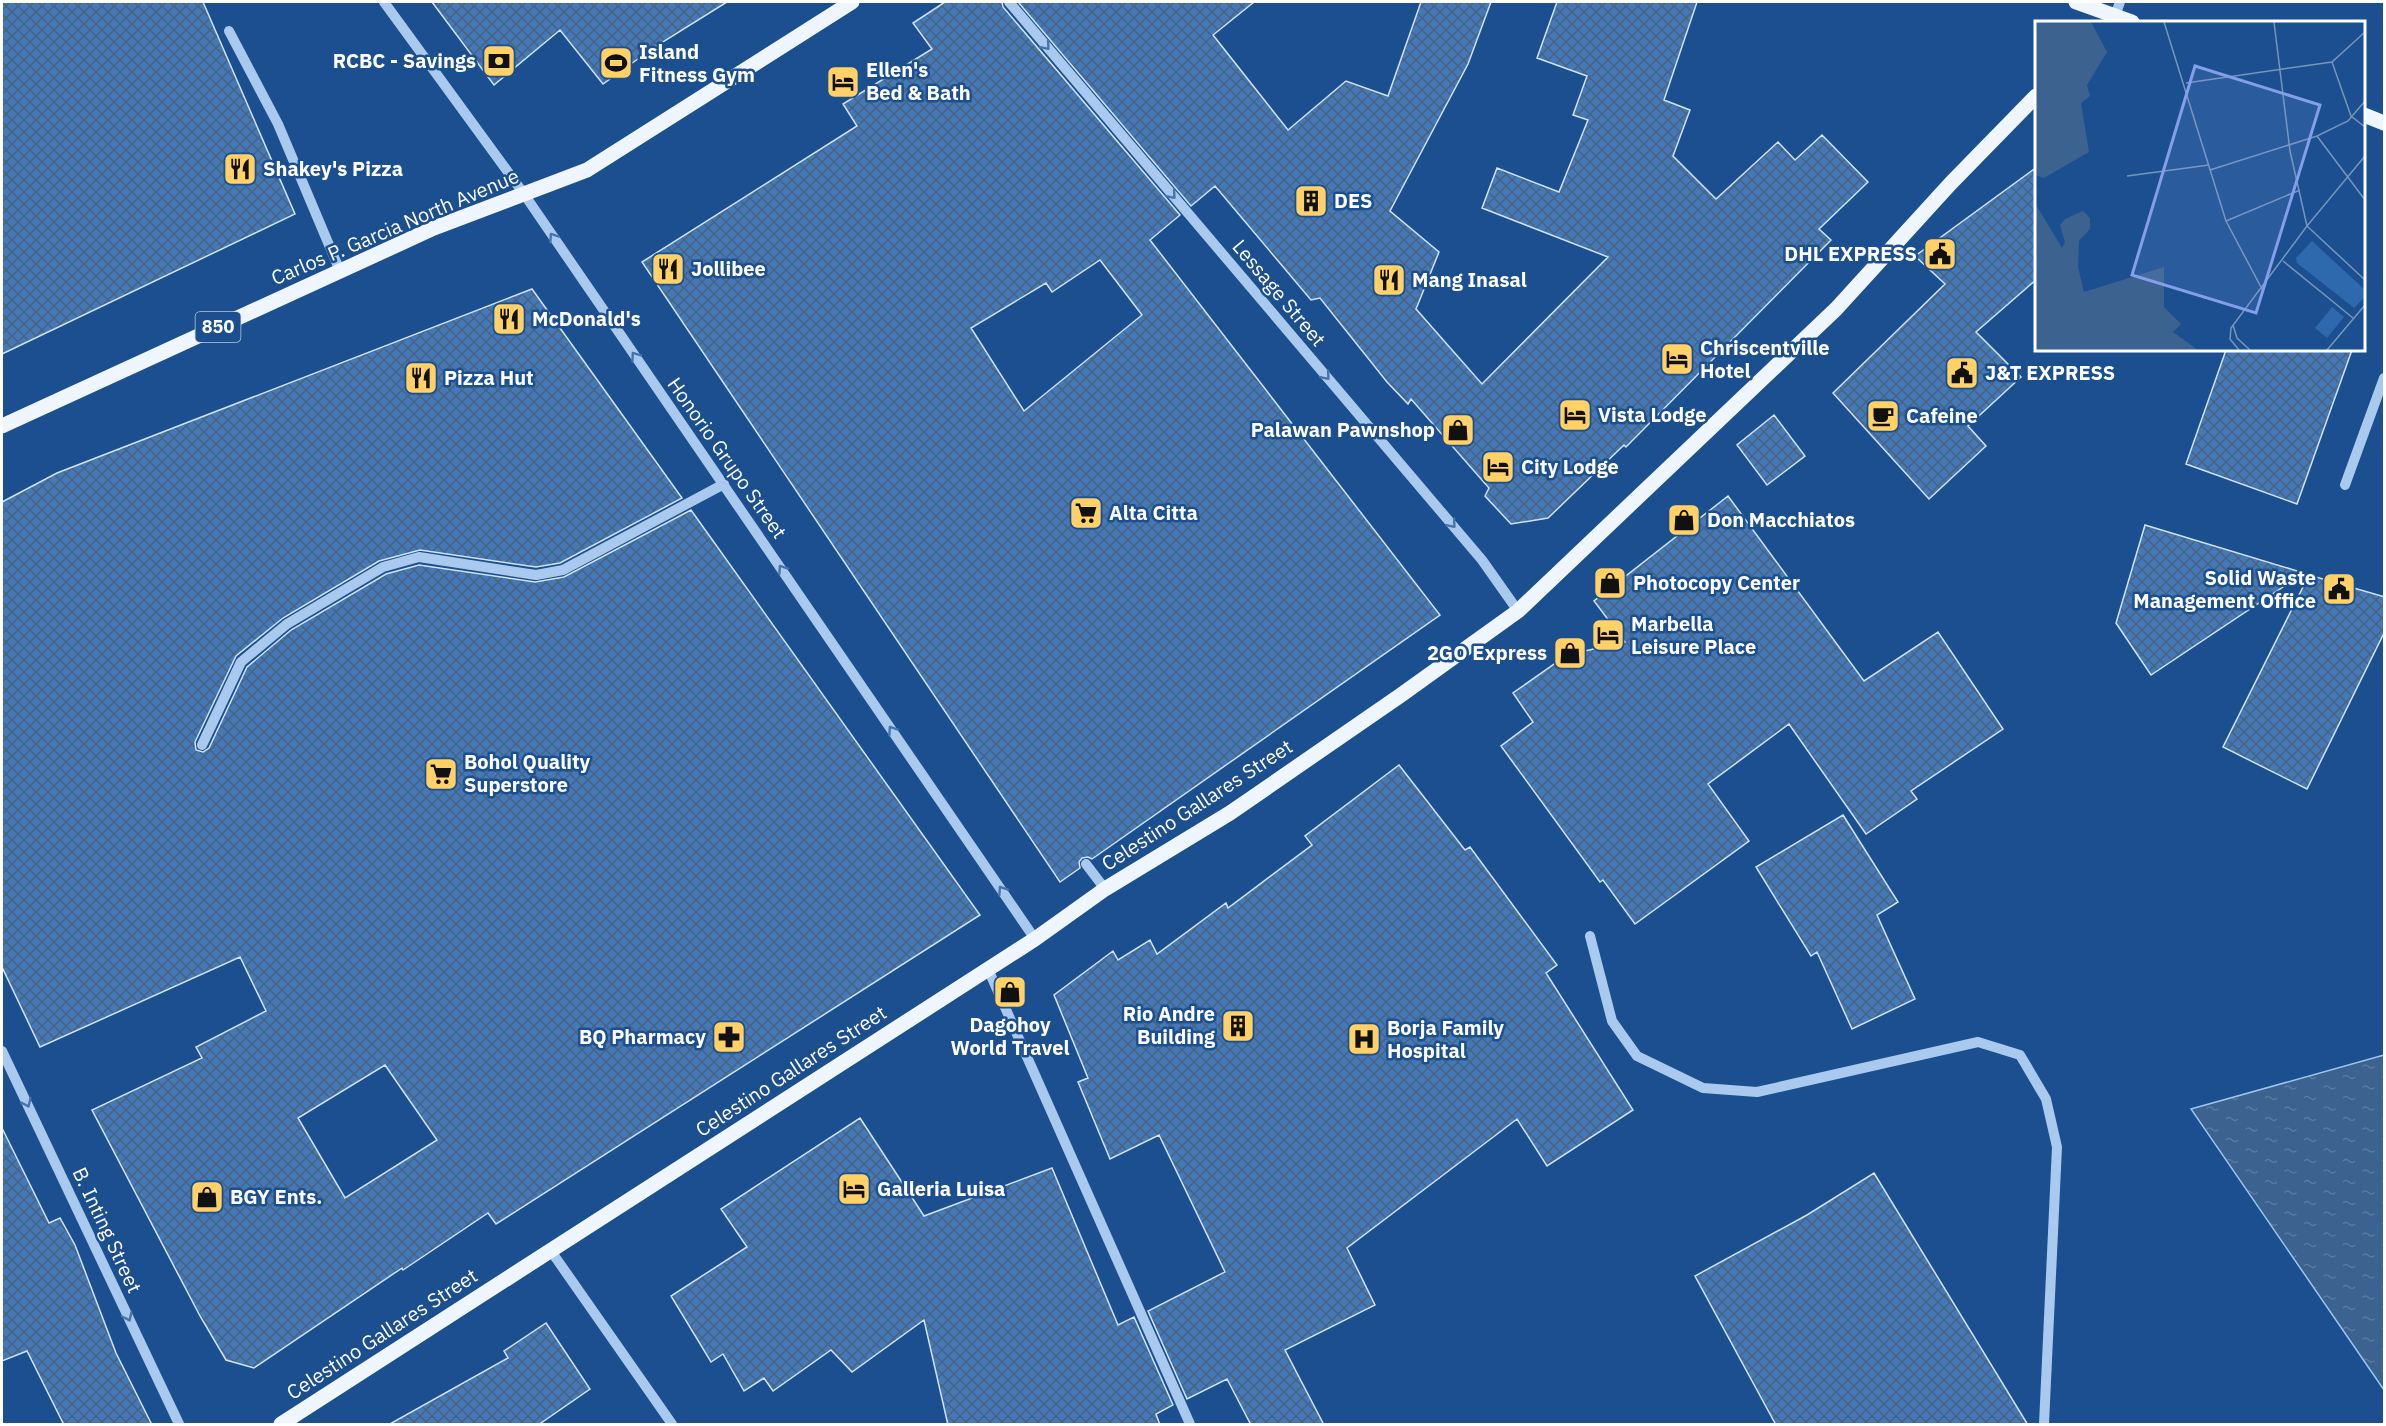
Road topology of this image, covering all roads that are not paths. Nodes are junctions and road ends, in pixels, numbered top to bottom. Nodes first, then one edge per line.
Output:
1 (384, 2) edge
2 (852, 2) edge
3 (1008, 2) edge
4 (2076, 2) edge
5 (2114, 13) edge
6 (2130, 21) edge
7 (228, 31) dead end
8 (2035, 98) edge
9 (2365, 115) edge
10 (2385, 123) edge
11 (524, 194) junction
12 (340, 271) junction
13 (2385, 378) edge
14 (2, 426) edge
15 (724, 484) junction
16 (2345, 484) dead end
17 (1518, 611) junction
18 (202, 745) dead end
19 (1086, 864) dead end
20 (1105, 889) junction
21 (1590, 936) dead end
22 (1035, 939) junction
23 (988, 969) junction
24 (2, 1051) edge
25 (551, 1251) junction
26 (180, 1425) edge
27 (281, 1425) edge
28 (672, 1425) edge
29 (1190, 1425) edge
30 (2044, 1425) edge

1 - 11 street, Honorio Grupo Street
2 - 11 main road, Carlos P. Garcia North Avenue / 850
3 -> 17 street, Lessage Street
4 - 5 main road
5 - 6 main road
7 - 12 street
8 - 17 main road, Celestino Gallares Street
9 - 10 main road
11 - 12 main road, Carlos P. Garcia North Avenue / 850
15 -> 11 street, Honorio Grupo Street
12 - 14 main road, Carlos P. Garcia North Avenue / 850
13 - 16 street
15 - 18 street
22 -> 15 street, Honorio Grupo Street
17 - 20 main road, Celestino Gallares Street
19 - 20 street
20 - 22 main road, Celestino Gallares Street
21 - 30 street
22 - 23 main road, Celestino Gallares Street
23 - 25 main road, Celestino Gallares Street
23 - 29 street
24 -> 26 street, B. Inting Street
25 - 27 main road, Celestino Gallares Street
25 - 28 street

